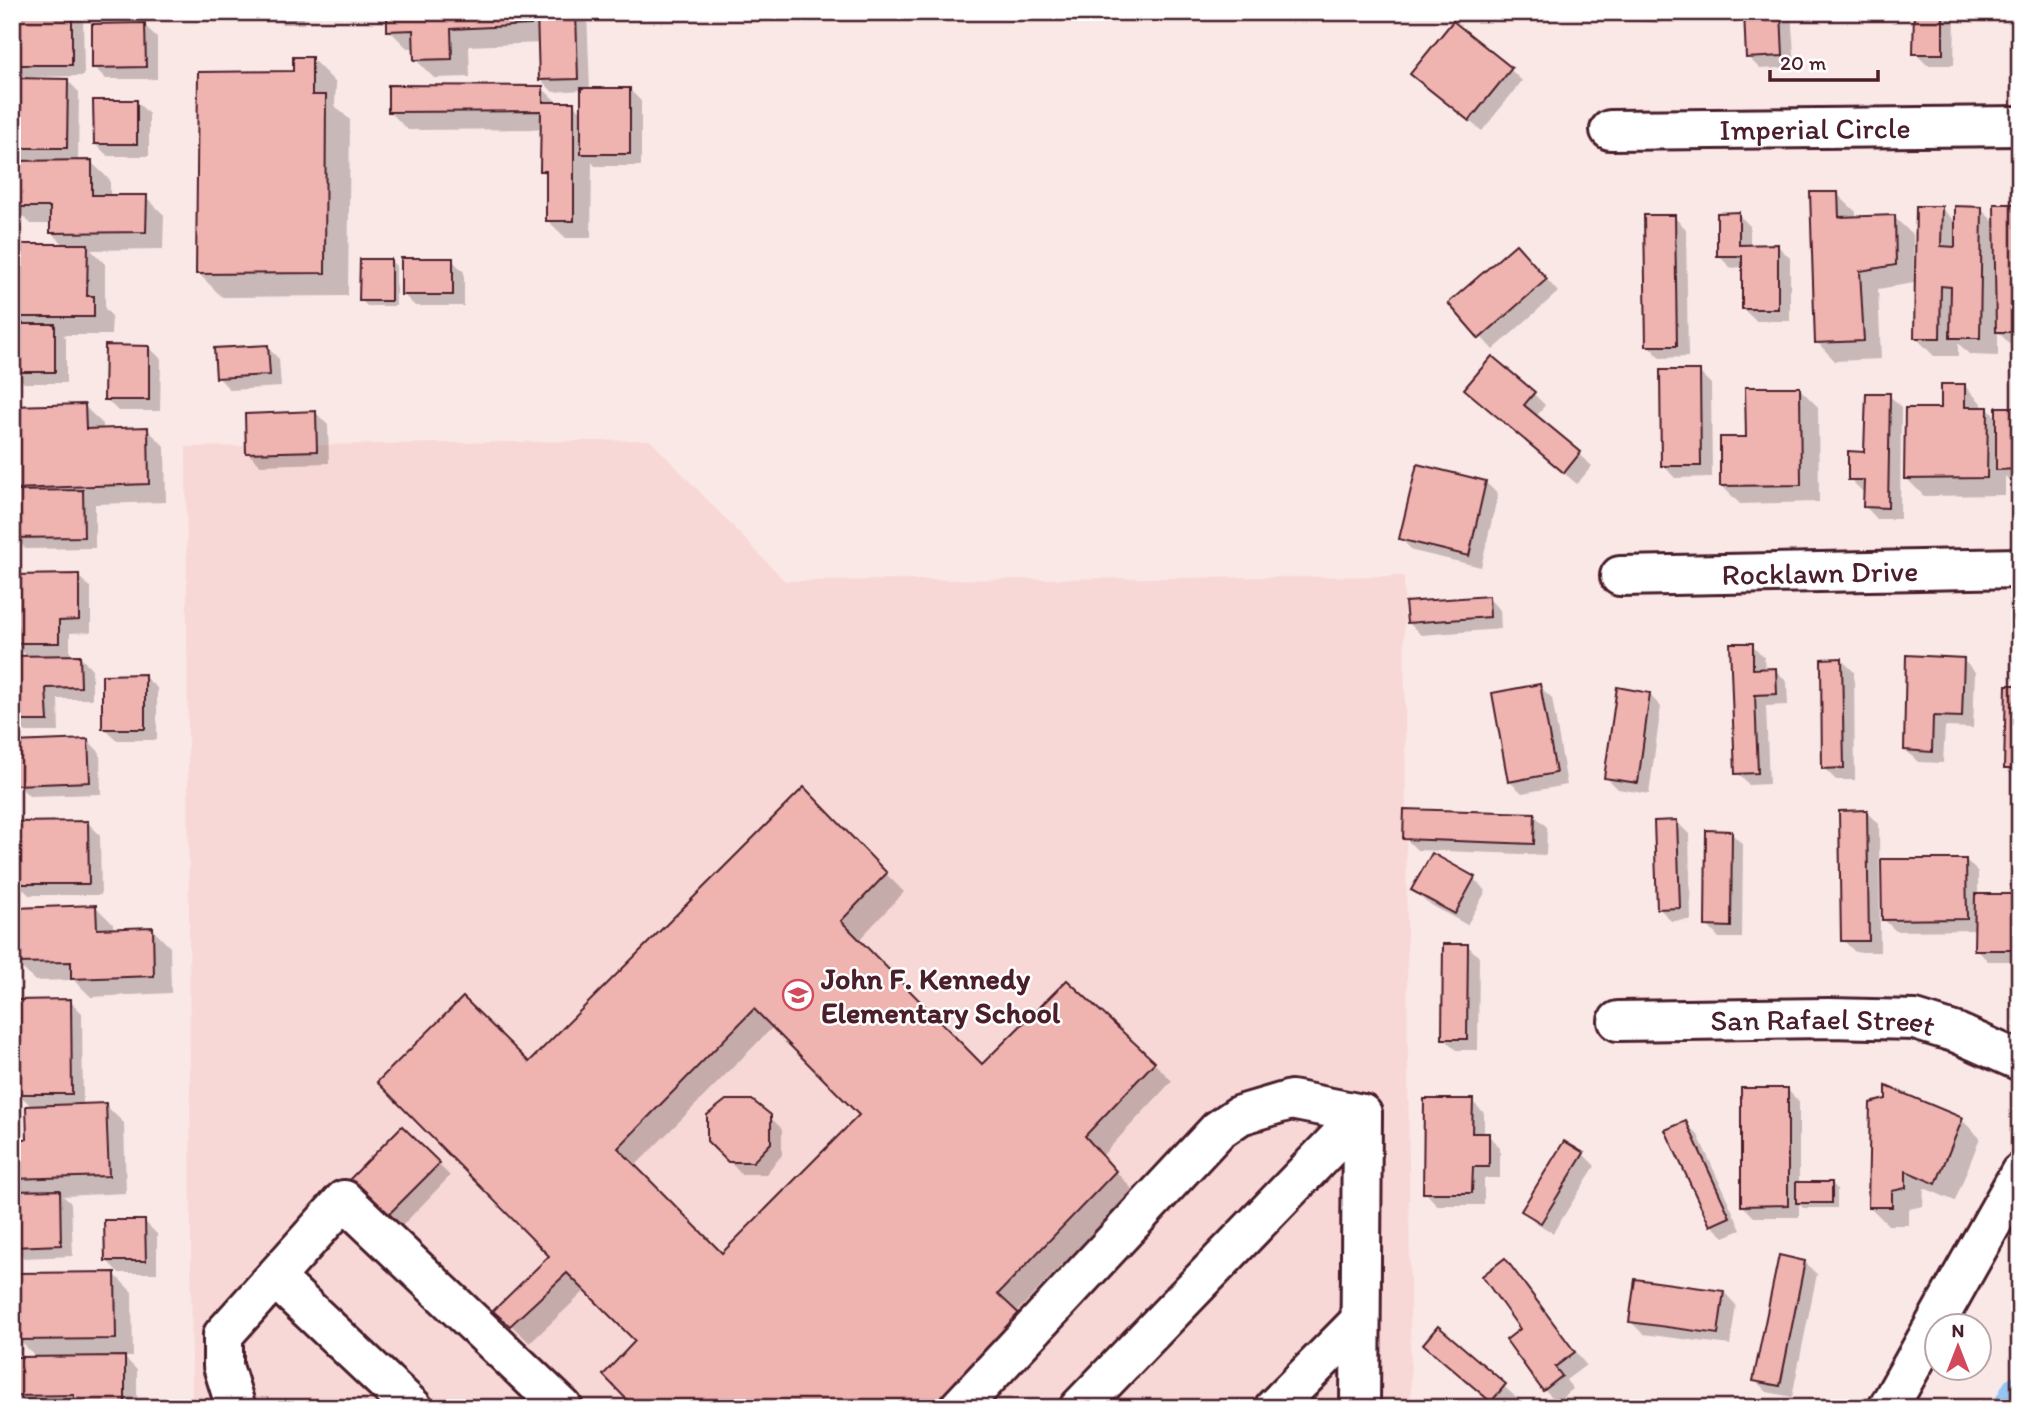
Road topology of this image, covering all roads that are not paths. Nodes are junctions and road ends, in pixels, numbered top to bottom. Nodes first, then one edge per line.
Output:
1 (2020, 126) edge
2 (1610, 130) dead end
3 (2020, 568) edge
4 (1620, 576) dead end
5 (1618, 1021) dead end
6 (2020, 1061) edge
7 (1362, 1114) junction
8 (2020, 1173) edge
9 (275, 1278) junction
10 (1360, 1321) junction
11 (236, 1408) edge
12 (413, 1408) edge
13 (563, 1408) edge
14 (959, 1408) edge
15 (1079, 1408) edge
16 (1274, 1408) edge
17 (1360, 1408) edge
18 (1888, 1408) edge

1 - 2 street, Imperial Circle
3 - 4 street, Rocklawn Drive
5 - 6 street, San Rafael Street
7 - 10 street
7 - 14 street
7 - 15 street
8 - 18 street
9 - 11 street
9 - 12 street
9 - 13 street
10 - 16 street
10 - 17 street

